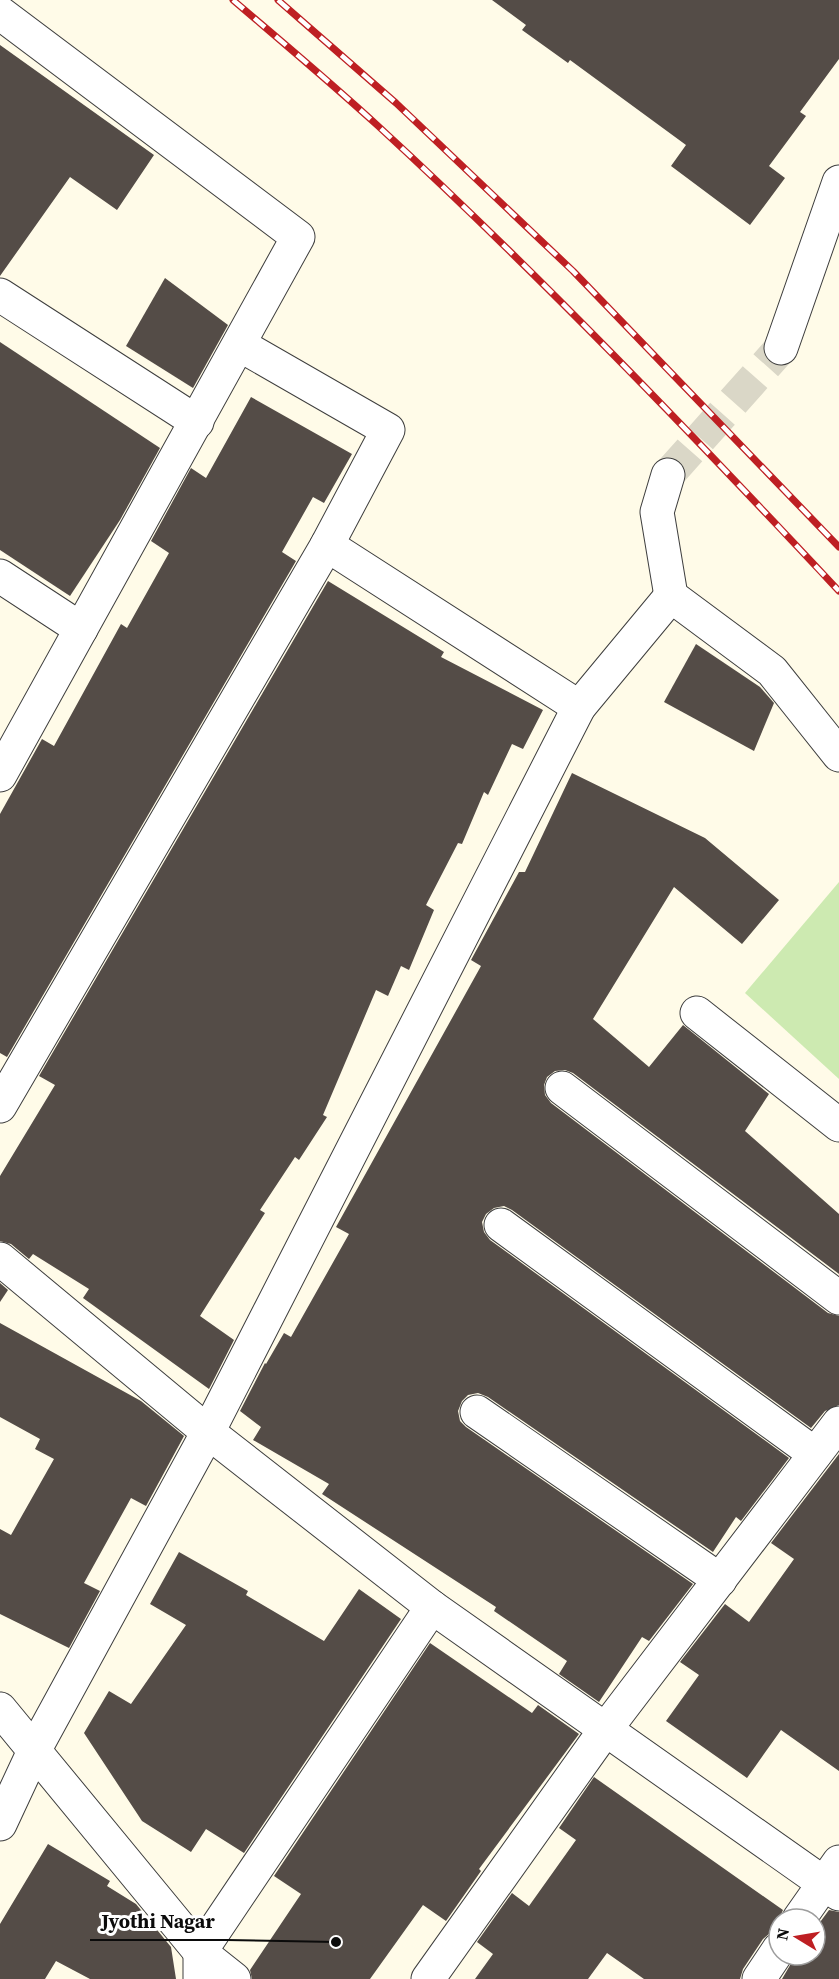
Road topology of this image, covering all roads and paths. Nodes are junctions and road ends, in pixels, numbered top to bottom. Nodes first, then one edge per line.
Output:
1 (0, 13) edge
2 (839, 182) edge
3 (0, 295) edge
4 (240, 345) junction
5 (781, 348) tunnel mouth
6 (197, 422) junction
7 (668, 475) tunnel mouth
8 (327, 546) junction
9 (0, 576) edge
10 (671, 596) junction
11 (81, 629) junction
12 (579, 707) junction
13 (839, 755) edge
14 (0, 775) edge
15 (697, 1013) dead end
16 (562, 1088) dead end
17 (0, 1106) edge
18 (839, 1125) edge
19 (501, 1225) dead end
20 (0, 1259) edge
21 (839, 1298) edge
22 (477, 1412) dead end
23 (839, 1423) edge
24 (208, 1432) junction
25 (815, 1454) junction
26 (720, 1580) junction
27 (432, 1607) junction
28 (0, 1708) edge
29 (605, 1730) junction
30 (35, 1749) junction
31 (0, 1824) edge
32 (833, 1880) edge
33 (809, 1907) edge
34 (200, 1966) edge
35 (234, 1979) edge
36 (428, 1979) edge

1 - 4 street
2 - 5 street
3 - 6 street
4 - 6 street
4 - 8 street
6 - 11 street
7 - 10 street
8 - 12 street
8 - 17 street
9 - 11 street
10 - 12 street
10 - 13 street
11 - 14 street
12 - 24 street
15 - 18 street
16 - 21 street
19 - 25 street
20 - 24 street
22 - 26 street
23 - 25 street
24 - 27 street
24 - 30 street
25 - 26 street
26 - 29 street
27 - 29 street
27 - 34 street
28 - 30 street
29 - 32 street
29 - 36 street
30 - 31 street
30 - 34 street
32 - 33 street
34 - 35 street

